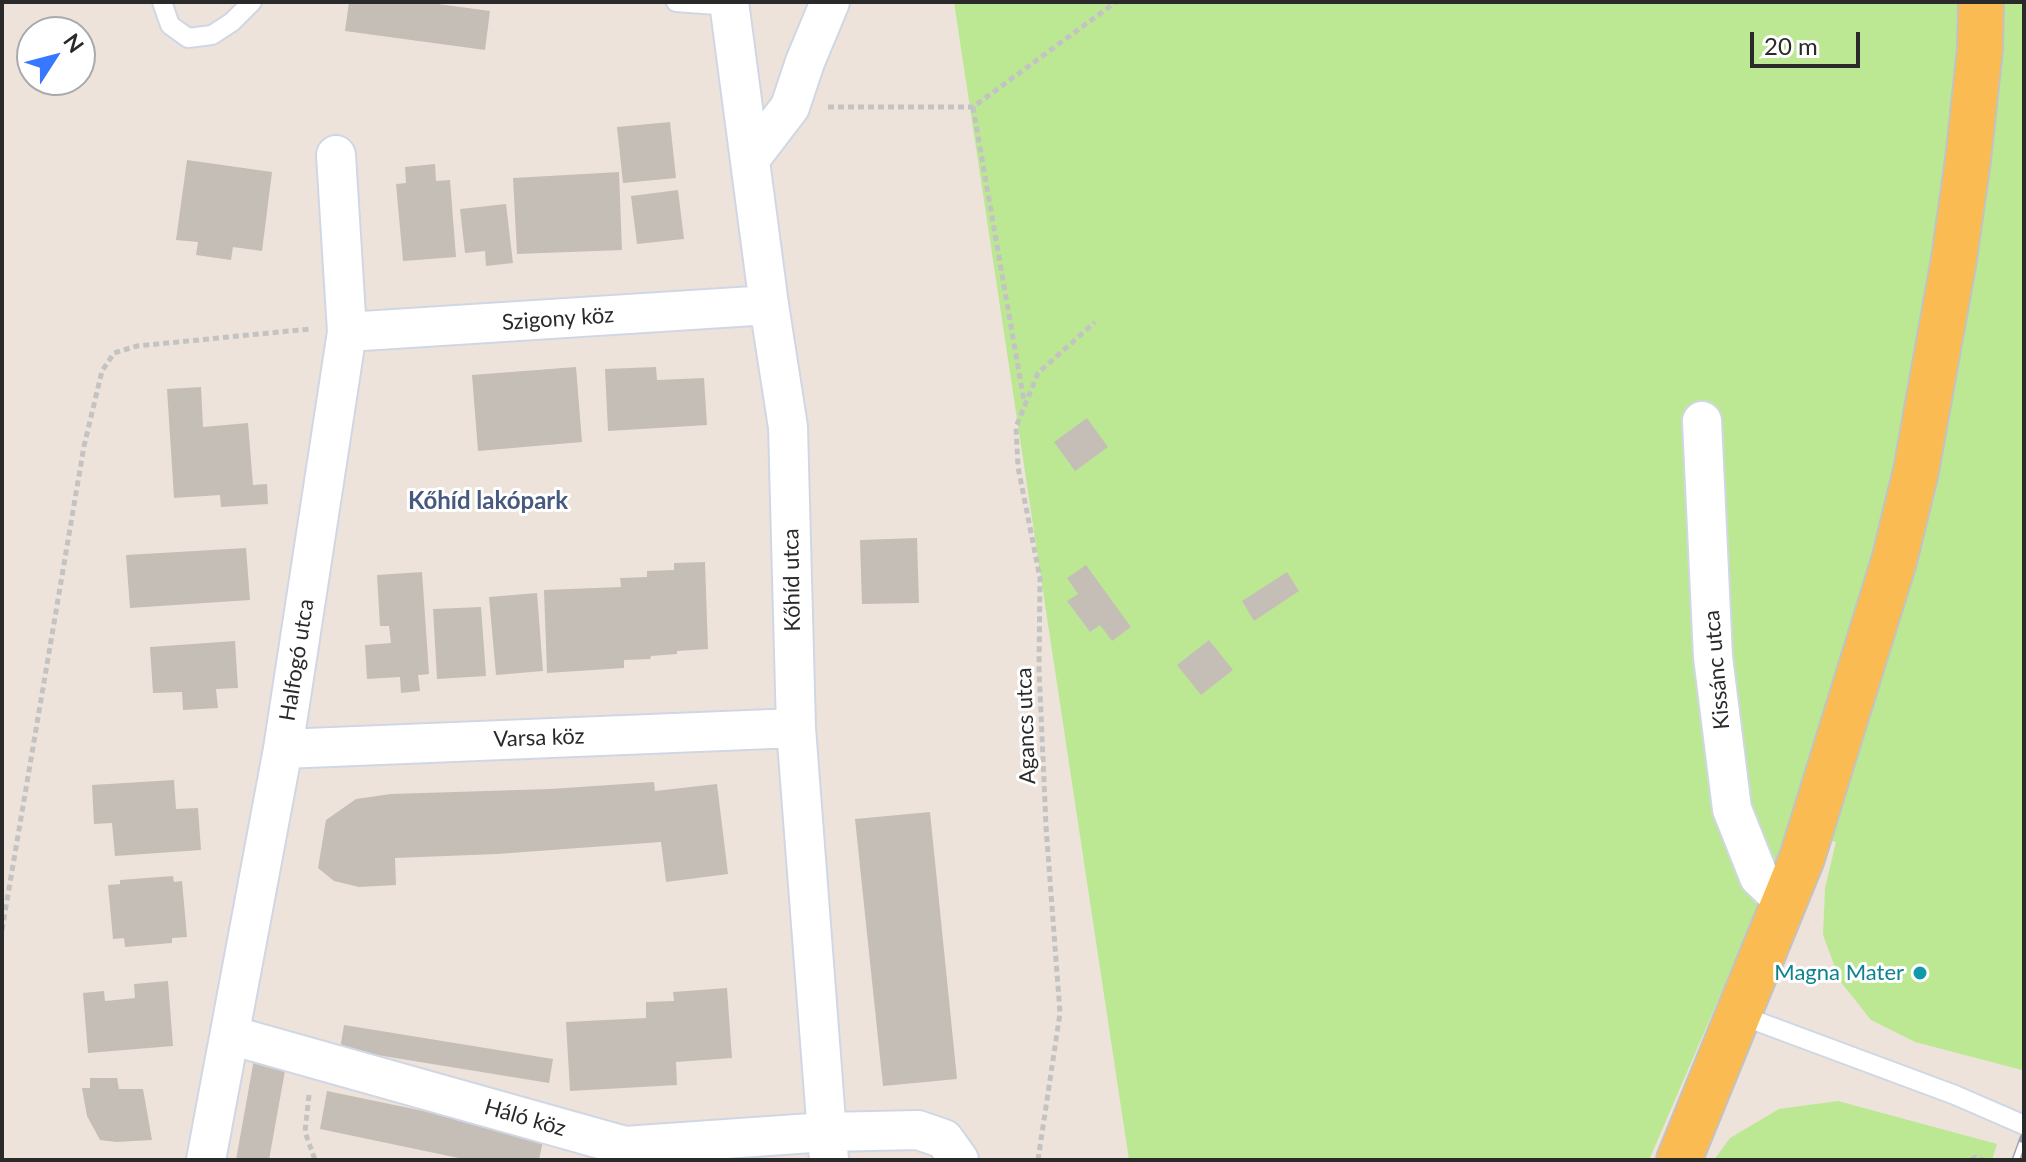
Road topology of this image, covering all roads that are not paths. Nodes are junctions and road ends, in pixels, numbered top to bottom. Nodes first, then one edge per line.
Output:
1 (162, 2) edge
2 (252, 2) edge
3 (676, 2) edge
4 (830, 2) edge
5 (1981, 2) edge
6 (730, 4) edge
7 (336, 155) dead end
8 (751, 158) junction
9 (769, 305) junction
10 (346, 324) junction
11 (1702, 421) dead end
12 (796, 728) junction
13 (283, 749) junction
14 (1785, 902) junction
15 (1740, 1015) junction
16 (230, 1035) junction
17 (2024, 1125) edge
18 (827, 1146) edge
19 (626, 1153) edge
20 (206, 1160) edge
21 (959, 1160) edge
22 (1679, 1160) edge

1 - 2 lane
3 - 6 lane
4 - 8 street
5 - 14 main road
6 - 8 street, Kőhíd utca
7 - 10 street, Halfogó utca
8 - 9 street, Kőhíd utca
9 - 10 street, Szigony köz
9 - 12 street, Kőhíd utca
10 - 13 street, Halfogó utca
11 - 14 street, Kissánc utca
12 - 13 street, Varsa köz
12 - 18 street, Kőhíd utca
13 - 16 street, Halfogó utca
14 - 15 main road
15 - 17 lane
15 - 22 main road
16 - 19 street, Háló köz
16 - 20 street, Halfogó utca
18 - 19 street, Háló köz
18 - 21 street, Háló köz

